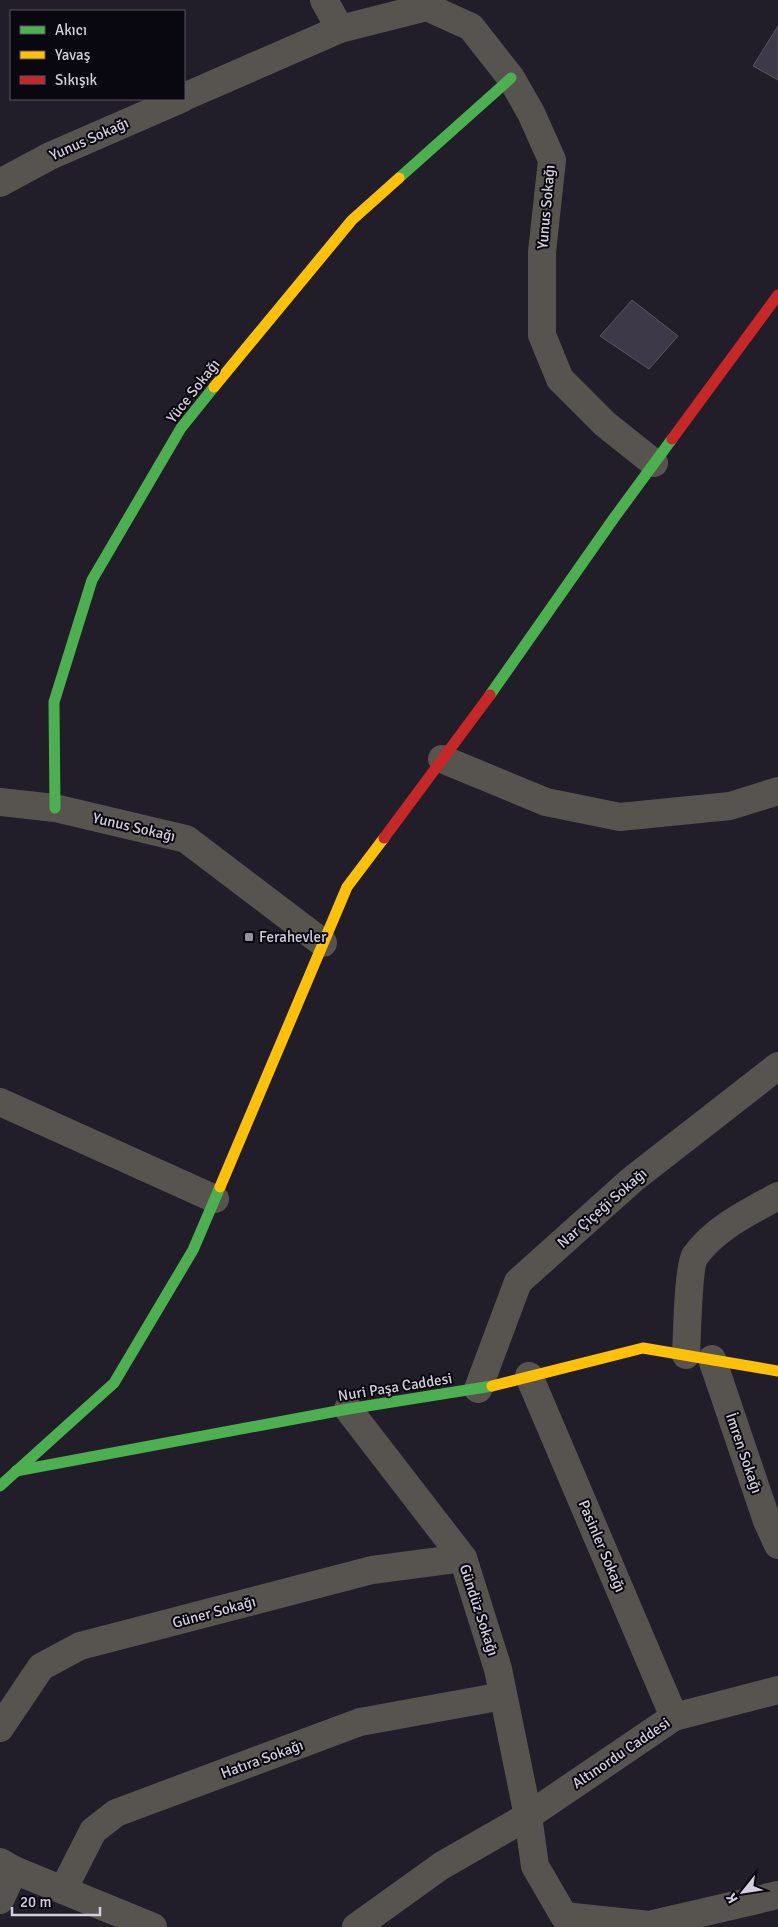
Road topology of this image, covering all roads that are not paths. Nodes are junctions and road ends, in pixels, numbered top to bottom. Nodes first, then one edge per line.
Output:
1 (324, 0) edge
2 (340, 29) junction
3 (511, 78) junction
4 (185, 97) edge
5 (177, 100) edge
6 (0, 184) edge
7 (778, 295) edge
8 (654, 463) junction
9 (442, 759) junction
10 (778, 791) edge
11 (0, 802) edge
12 (55, 808) junction
13 (324, 943) junction
14 (778, 1066) edge
15 (0, 1102) edge
16 (778, 1196) edge
17 (215, 1199) junction
18 (699, 1357) junction
19 (778, 1371) edge
20 (529, 1376) junction
21 (478, 1389) junction
22 (348, 1409) junction
23 (16, 1471) junction
24 (0, 1486) edge
25 (778, 1545) edge
26 (462, 1558) junction
27 (778, 1690) edge
28 (503, 1696) junction
29 (674, 1717) junction
30 (0, 1728) edge
31 (528, 1816) junction
32 (7, 1866) edge
33 (63, 1890) junction
34 (778, 1894) edge
35 (0, 1900) edge
36 (606, 1924) edge
37 (152, 1927) edge
38 (356, 1927) edge

1 - 2 street
2 - 3 street, Yunus Sokağı
2 - 4 street, Yunus Sokağı
3 - 8 street, Yunus Sokağı
3 - 12 street, Yüce Sokağı
5 - 6 street, Yunus Sokağı
7 - 8 street
8 - 9 street
9 - 10 street
9 - 13 street
11 - 12 street, Yunus Sokağı
12 - 13 street, Yunus Sokağı
13 - 17 street
14 - 21 street, Nar Çiçeği Sokağı
15 - 17 street
16 - 18 street
17 - 23 street
18 - 19 street, Nuri Paşa Caddesi
18 - 20 street, Nuri Paşa Caddesi
18 - 25 street, İmren Sokağı
20 - 21 street, Nuri Paşa Caddesi
20 - 29 street, Pasinler Sokağı
21 - 22 street, Nuri Paşa Caddesi
22 - 23 street, Nuri Paşa Caddesi
22 - 26 street, Gündüz Sokağı
23 - 24 street
26 - 28 street, Gündüz Sokağı
26 - 30 street, Güner Sokağı
27 - 29 street, Altınordu Caddesi
28 - 31 street, Gündüz Sokağı
28 - 33 street, Hatıra Sokağı
29 - 31 street, Altınordu Caddesi
31 - 36 street, Gündüz Sokağı
31 - 38 street, Altınordu Caddesi
32 - 33 street
32 - 35 street
33 - 37 street
34 - 36 street

